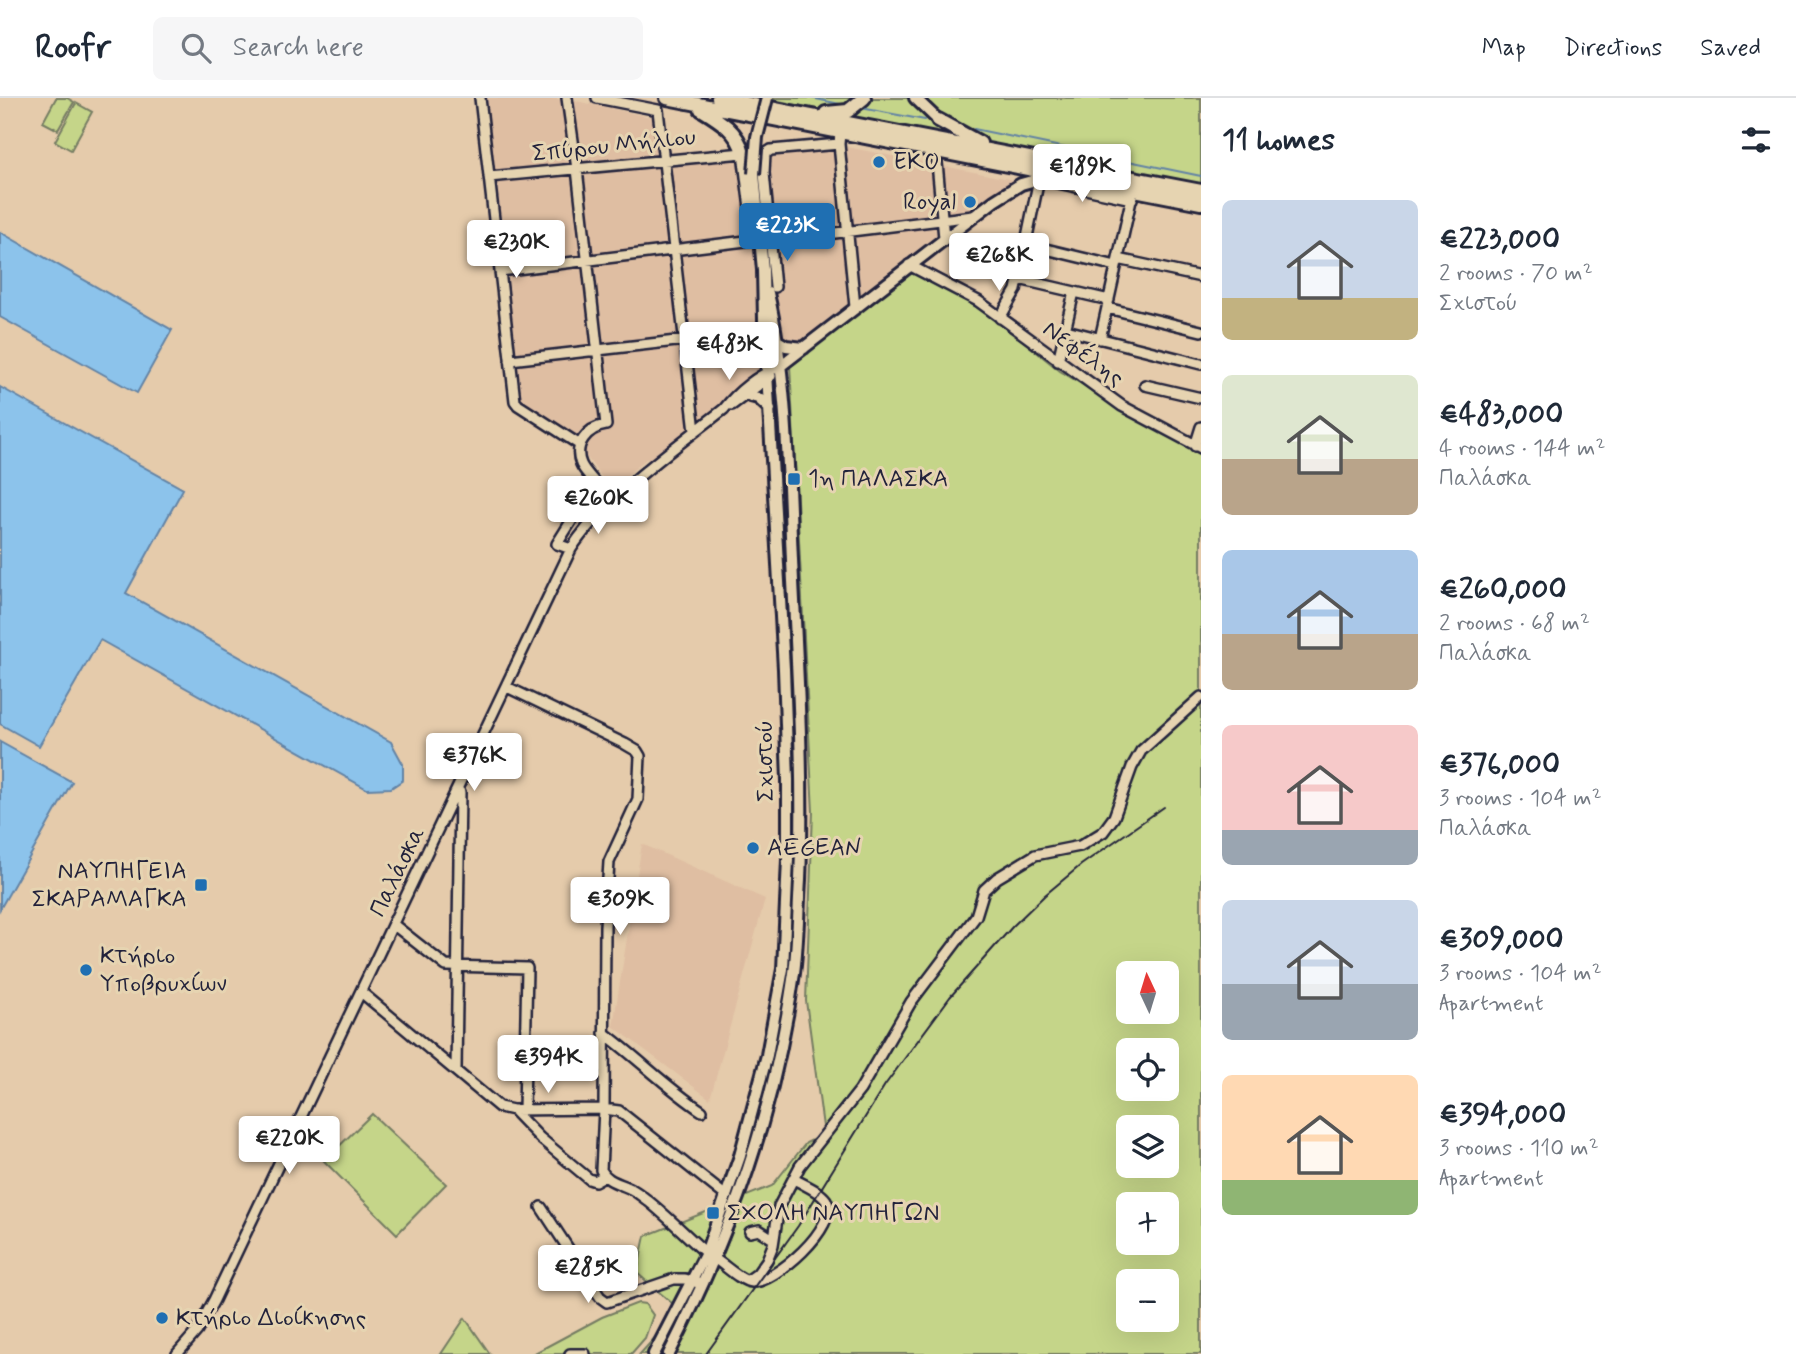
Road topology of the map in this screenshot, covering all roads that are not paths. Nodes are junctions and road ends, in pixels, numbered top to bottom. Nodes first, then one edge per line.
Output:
1 (481, 98) edge
2 (567, 98) edge
3 (597, 98) edge
4 (667, 98) edge
5 (718, 98) edge
6 (864, 98) edge
7 (915, 98) edge
8 (922, 98) edge
9 (766, 102) edge
10 (693, 104) junction
11 (787, 111) junction
12 (938, 120) junction
13 (840, 139) junction
14 (992, 150) junction
15 (936, 152) junction
16 (743, 153) junction
17 (665, 160) junction
18 (577, 169) junction
19 (489, 177) junction
20 (1038, 179) junction
21 (1095, 183) junction
22 (1201, 191) edge
23 (1133, 195) junction
24 (1201, 203) edge
25 (974, 216) junction
26 (943, 221) junction
27 (847, 232) junction
28 (944, 238) junction
29 (754, 240) junction
30 (770, 242) junction
31 (1025, 244) junction
32 (675, 250) junction
33 (587, 260) junction
34 (1117, 262) junction
35 (909, 265) junction
36 (500, 271) junction
37 (1201, 277) edge
38 (1019, 279) junction
39 (775, 287) joint
40 (1074, 292) junction
41 (1108, 304) junction
42 (855, 307) junction
43 (1000, 318) junction
44 (767, 323) junction
45 (1066, 330) junction
46 (1201, 331) edge
47 (1100, 339) junction
48 (685, 340) junction
49 (776, 340) junction
50 (804, 348) junction
51 (597, 350) junction
52 (510, 360) junction
53 (1058, 361) junction
54 (1201, 364) edge
55 (779, 367) junction
56 (768, 375) junction
57 (1145, 385) dead end
58 (747, 395) junction
59 (1201, 398) edge
60 (724, 409) junction
61 (769, 409) junction
62 (1201, 427) edge
63 (695, 432) junction
64 (580, 445) junction
65 (1198, 447) edge
66 (571, 549) junction
67 (507, 687) junction
68 (1201, 697) edge
69 (460, 787) junction
70 (394, 925) junction
71 (458, 968) junction
72 (361, 992) junction
73 (604, 1033) junction
74 (456, 1070) junction
75 (604, 1109) junction
76 (513, 1110) junction
77 (524, 1110) junction
78 (702, 1111) dead end
79 (604, 1176) junction
80 (794, 1179) junction
81 (726, 1196) junction
82 (541, 1207) dead end
83 (750, 1233) dead end
84 (773, 1239) junction
85 (710, 1256) junction
86 (747, 1280) junction
87 (697, 1283) junction
88 (177, 1354) edge
89 (570, 1354) edge
90 (584, 1354) edge
91 (654, 1354) edge
92 (669, 1354) edge

1 - 19 street
2 - 18 street
3 - 17 street
4 - 10 highway
5 - 9 highway
6 - 11 highway
7 - 12 main road
8 - 12 main road
9 - 11 highway
9 - 44 main road, Σχιστού, bridge
10 - 13 highway
10 - 16 highway
11 - 14 highway
12 - 14 highway
13 - 15 highway
13 - 27 street
13 - 30 street
14 - 22 highway
15 - 21 highway
15 - 26 street
16 - 17 street, Σπύρου Μήλιου
16 - 29 street
17 - 18 street, Σπύρου Μήλιου
17 - 32 street
18 - 19 street, Σπύρου Μήλιου
18 - 33 street
19 - 36 street
20 - 21 highway
20 - 23 street
20 - 25 main road
20 - 31 street
21 - 23 highway
23 - 24 highway
23 - 34 street
25 - 26 street
25 - 28 main road
26 - 27 street
26 - 28 street
27 - 30 street
27 - 42 street
28 - 35 main road
29 - 32 street
29 - 44 main road
30 - 39 street
31 - 34 street
31 - 38 street
32 - 33 street
32 - 48 street
33 - 36 street
33 - 51 street
34 - 37 street
34 - 41 street
35 - 42 main road
35 - 43 street, Νεφέλης
36 - 52 street
38 - 40 street
38 - 43 street
39 - 44 main road
40 - 41 street
40 - 45 street
41 - 46 street
41 - 47 street
42 - 50 main road
43 - 53 street, Νεφέλης
44 - 48 street
44 - 49 main road, Σχιστού
44 - 56 main road, Σχιστού
45 - 47 street
45 - 53 street
47 - 54 street
48 - 51 street
48 - 63 street
49 - 50 main road
49 - 55 main road, Σχιστού
50 - 55 main road
51 - 52 street
51 - 64 street
52 - 64 street
53 - 65 street, Νεφέλης
55 - 56 street, Παλάσκα
55 - 85 main road, Σχιστού
56 - 58 street, Παλάσκα
56 - 60 street, Παλάσκα
56 - 61 main road, Σχιστού
57 - 59 street
58 - 60 street, Παλάσκα
58 - 61 main road
60 - 63 street, Παλάσκα
61 - 81 main road, Σχιστού
62 - 65 street
63 - 66 street, Παλάσκα
64 - 66 street
66 - 67 street, Παλάσκα
67 - 69 street, Παλάσκα
67 - 73 street
68 - 80 street
69 - 70 street, Παλάσκα
69 - 71 street
70 - 71 street
70 - 72 street, Παλάσκα
71 - 74 street
71 - 77 street
72 - 74 street
72 - 88 street, Παλάσκα
73 - 75 street
73 - 78 street
74 - 76 street
75 - 77 street
75 - 79 street
75 - 81 street
76 - 77 street
76 - 79 street
79 - 85 street
80 - 84 street
80 - 86 street
81 - 85 main road, Σχιστού
82 - 87 street
83 - 84 street
84 - 86 street
85 - 86 street
85 - 87 main road, Σχιστού
87 - 91 main road, Σχιστού
87 - 92 main road, Σχιστού
89 - 90 street

